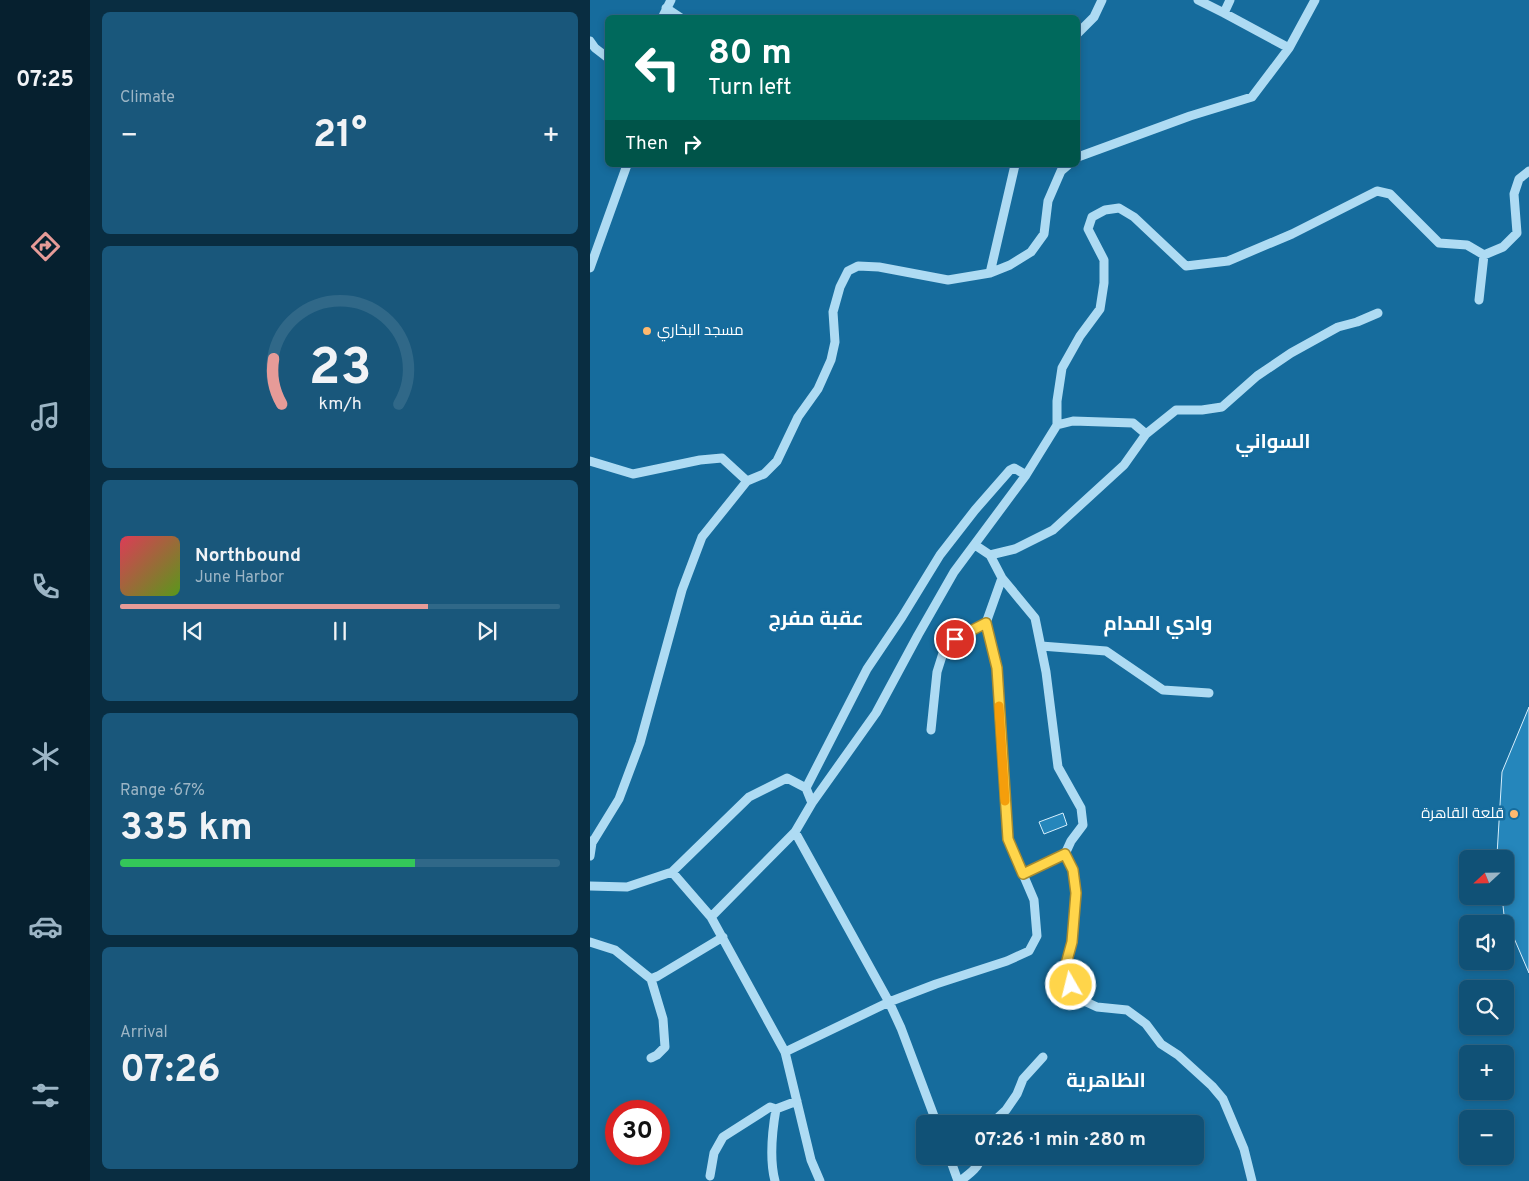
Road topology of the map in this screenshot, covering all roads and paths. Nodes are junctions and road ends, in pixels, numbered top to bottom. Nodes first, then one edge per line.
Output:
1 (1102, 0) edge
2 (1198, 0) edge
3 (1230, 0) edge
4 (1315, 0) edge
5 (669, 4) edge
6 (1224, 13) junction
7 (679, 15) edge
8 (1080, 31) edge
9 (590, 41) edge
10 (1289, 48) junction
11 (605, 56) edge
12 (1080, 156) edge
13 (626, 167) edge
14 (1015, 167) edge
15 (1066, 167) edge
16 (1529, 171) edge
17 (1484, 255) junction
18 (590, 268) edge
19 (990, 273) junction
20 (1479, 300) dead end
21 (1378, 313) dead end
22 (1057, 424) junction
23 (1146, 434) junction
24 (590, 461) edge
25 (1026, 475) junction
26 (747, 481) junction
27 (975, 545) junction
28 (990, 556) junction
29 (1002, 578) junction
30 (986, 623) junction
31 (1041, 646) junction
32 (1209, 693) dead end
33 (931, 730) dead end
34 (806, 788) junction
35 (812, 803) junction
36 (795, 832) junction
37 (591, 842) edge
38 (1065, 854) junction
39 (590, 856) edge
40 (672, 872) junction
41 (1023, 874) junction
42 (590, 886) edge
43 (710, 917) junction
44 (722, 937) junction
45 (590, 942) edge
46 (651, 978) junction
47 (889, 1002) junction
48 (785, 1052) junction
49 (1043, 1057) dead end
50 (651, 1058) dead end
51 (797, 1101) junction
52 (776, 1109) junction
53 (934, 1115) edge
54 (1001, 1115) edge
55 (953, 1165) edge
56 (977, 1165) edge
57 (710, 1176) dead end
58 (775, 1181) edge
59 (820, 1181) edge
60 (959, 1181) edge
61 (1252, 1181) edge

1 - 8 street
2 - 6 street
3 - 6 street
4 - 10 street
5 - 7 street
6 - 10 street
9 - 11 street
10 - 12 street
13 - 18 street
14 - 19 street
15 - 19 street
16 - 17 street
17 - 20 street
17 - 22 street
19 - 26 street
21 - 23 street
22 - 23 street
22 - 25 street
23 - 28 street
24 - 26 street
25 - 27 street
25 - 34 street
26 - 37 street
27 - 28 street
27 - 35 street
28 - 29 street
29 - 30 street
29 - 31 street
30 - 33 street
30 - 41 street
31 - 32 street
31 - 38 street
34 - 35 street
34 - 40 street
35 - 36 street
36 - 43 street
36 - 47 street
37 - 39 street
38 - 41 street
38 - 61 street
40 - 42 street
40 - 43 street
41 - 47 street
43 - 44 street
44 - 46 street
44 - 48 street
45 - 46 street
46 - 50 street
47 - 48 street
47 - 53 street
48 - 51 street
49 - 54 street
51 - 52 street
51 - 59 street
52 - 57 street
52 - 58 street
55 - 60 street
56 - 60 street

